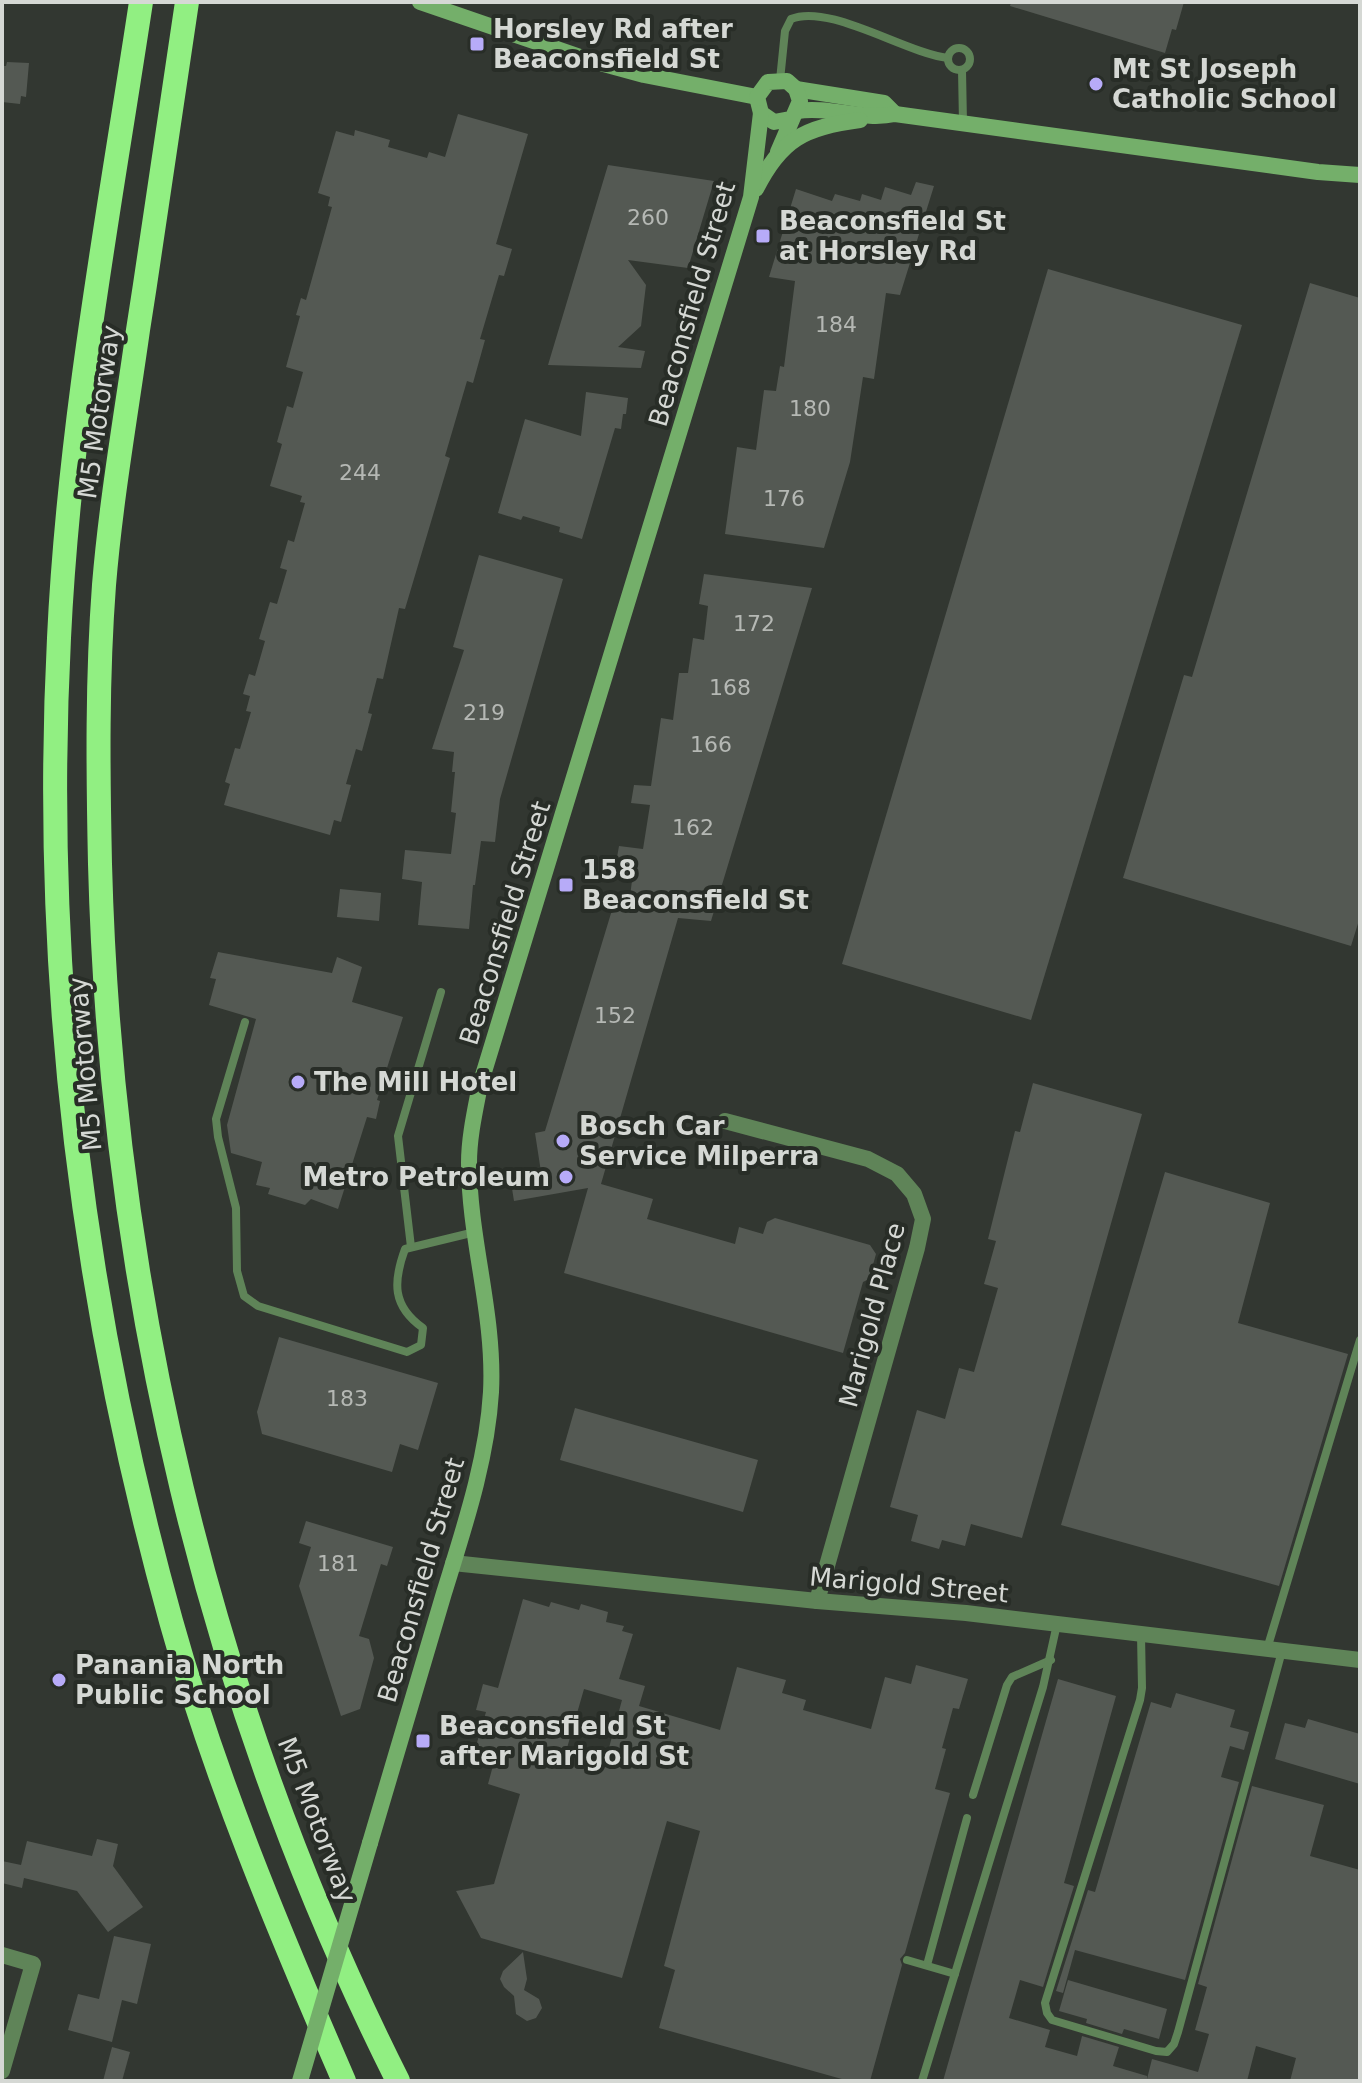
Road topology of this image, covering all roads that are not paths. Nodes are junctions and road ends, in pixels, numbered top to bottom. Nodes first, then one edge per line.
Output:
1 (141, 2) edge
2 (187, 2) edge
3 (420, 2) edge
4 (948, 58) junction
5 (962, 70) junction
6 (780, 80) junction
7 (796, 89) junction
8 (759, 105) junction
9 (794, 115) junction
10 (889, 115) junction
11 (963, 123) junction
12 (778, 152) junction
13 (1360, 175) edge
14 (751, 197) junction
15 (441, 992) dead end
16 (245, 1022) dead end
17 (725, 1121) dead end
18 (475, 1232) junction
19 (411, 1247) junction
20 (1360, 1340) edge
21 (453, 1563) junction
22 (817, 1601) junction
23 (1057, 1624) junction
24 (1141, 1635) junction
25 (1275, 1651) junction
26 (1051, 1660) junction
27 (1360, 1660) edge
28 (973, 1795) dead end
29 (967, 1818) dead end
30 (2, 1955) edge
31 (907, 1960) dead end
32 (927, 1965) junction
33 (955, 1974) junction
34 (2, 2071) edge
35 (300, 2081) edge
36 (344, 2081) edge
37 (398, 2081) edge
38 (922, 2081) edge

1 - 36 highway, M5 Motorway
2 - 37 highway, M5 Motorway
3 - 8 main road
4 - 5 lane
4 - 5 lane
4 - 6 lane
5 - 11 lane
6 - 7 main road
6 - 8 main road
7 - 9 main road
7 - 10 main road
8 - 9 main road
8 - 14 main road, Beaconsfield Street
9 - 10 main road
9 - 12 main road
10 - 11 main road
10 - 12 main road
11 - 13 main road
12 - 14 main road
14 - 18 main road, Beaconsfield Street
15 - 19 lane
16 - 19 lane
17 - 22 street, Marigold Place
18 - 19 lane
18 - 21 main road, Beaconsfield Street
20 - 25 lane
21 - 22 street, Marigold Street
21 - 35 main road, Beaconsfield Street, bridge
22 - 23 street, Marigold Street
23 - 24 street, Marigold Street
23 - 26 lane
24 - 25 street, Marigold Street
24 - 25 lane
25 - 27 street, Marigold Street
26 - 28 lane
26 - 33 lane
29 - 32 lane
30 - 34 street
31 - 32 lane
32 - 33 lane
33 - 38 lane

